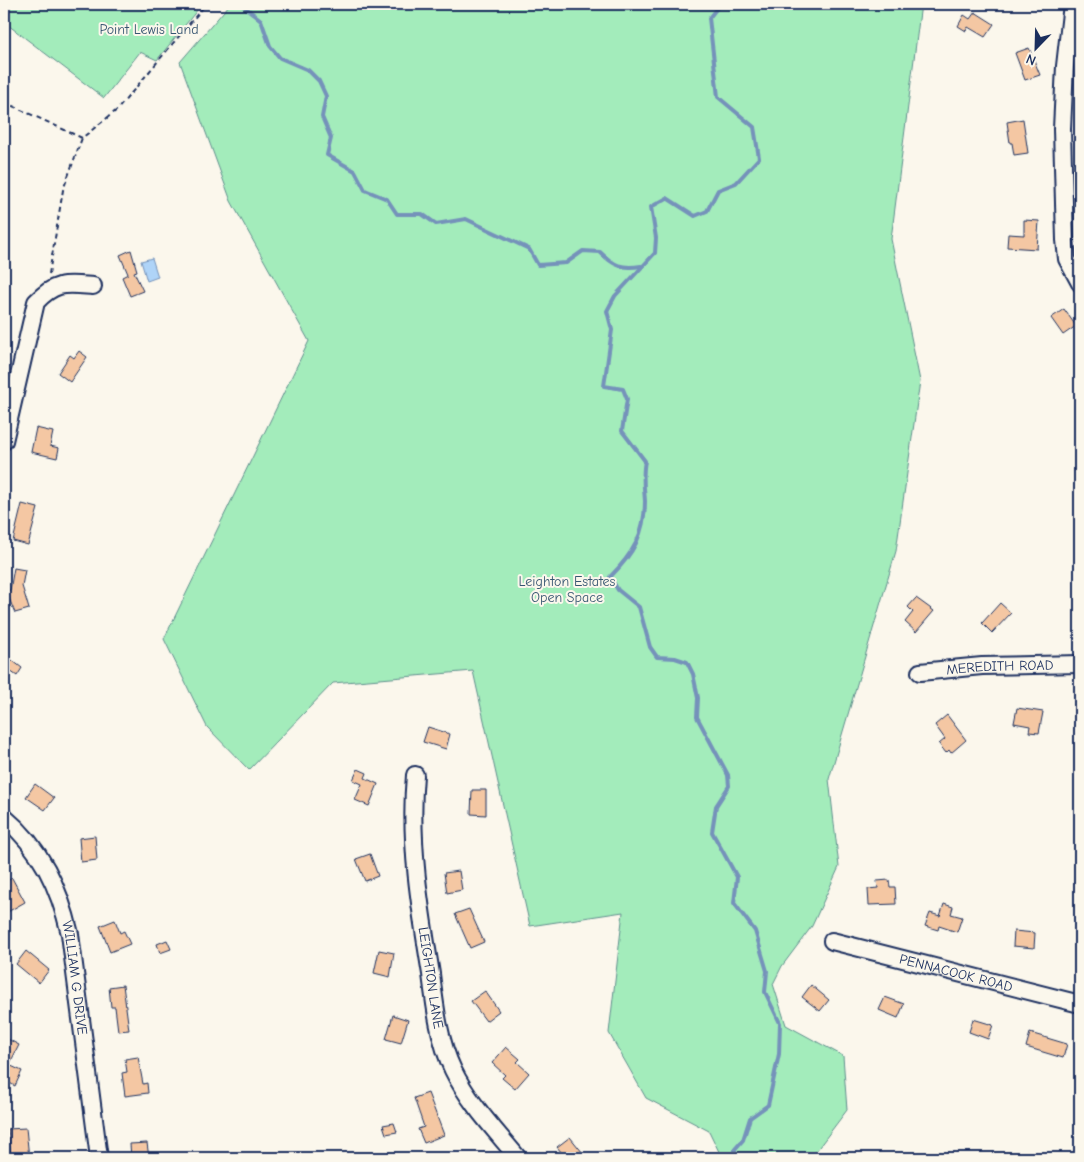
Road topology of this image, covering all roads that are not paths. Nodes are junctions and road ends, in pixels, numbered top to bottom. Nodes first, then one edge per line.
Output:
1 (1072, 4) edge
2 (1080, 283) edge
3 (93, 286) dead end
4 (4, 441) edge
5 (1080, 664) edge
6 (920, 672) dead end
7 (414, 775) dead end
8 (4, 817) edge
9 (832, 941) dead end
10 (1080, 1004) edge
11 (99, 1158) edge
12 (518, 1158) edge

1 - 2 street
3 - 4 street
5 - 6 street, MEREDITH ROAD
7 - 12 street, LEIGHTON LANE
8 - 11 street, WILLIAM G DRIVE
9 - 10 street, PENNACOOK ROAD

